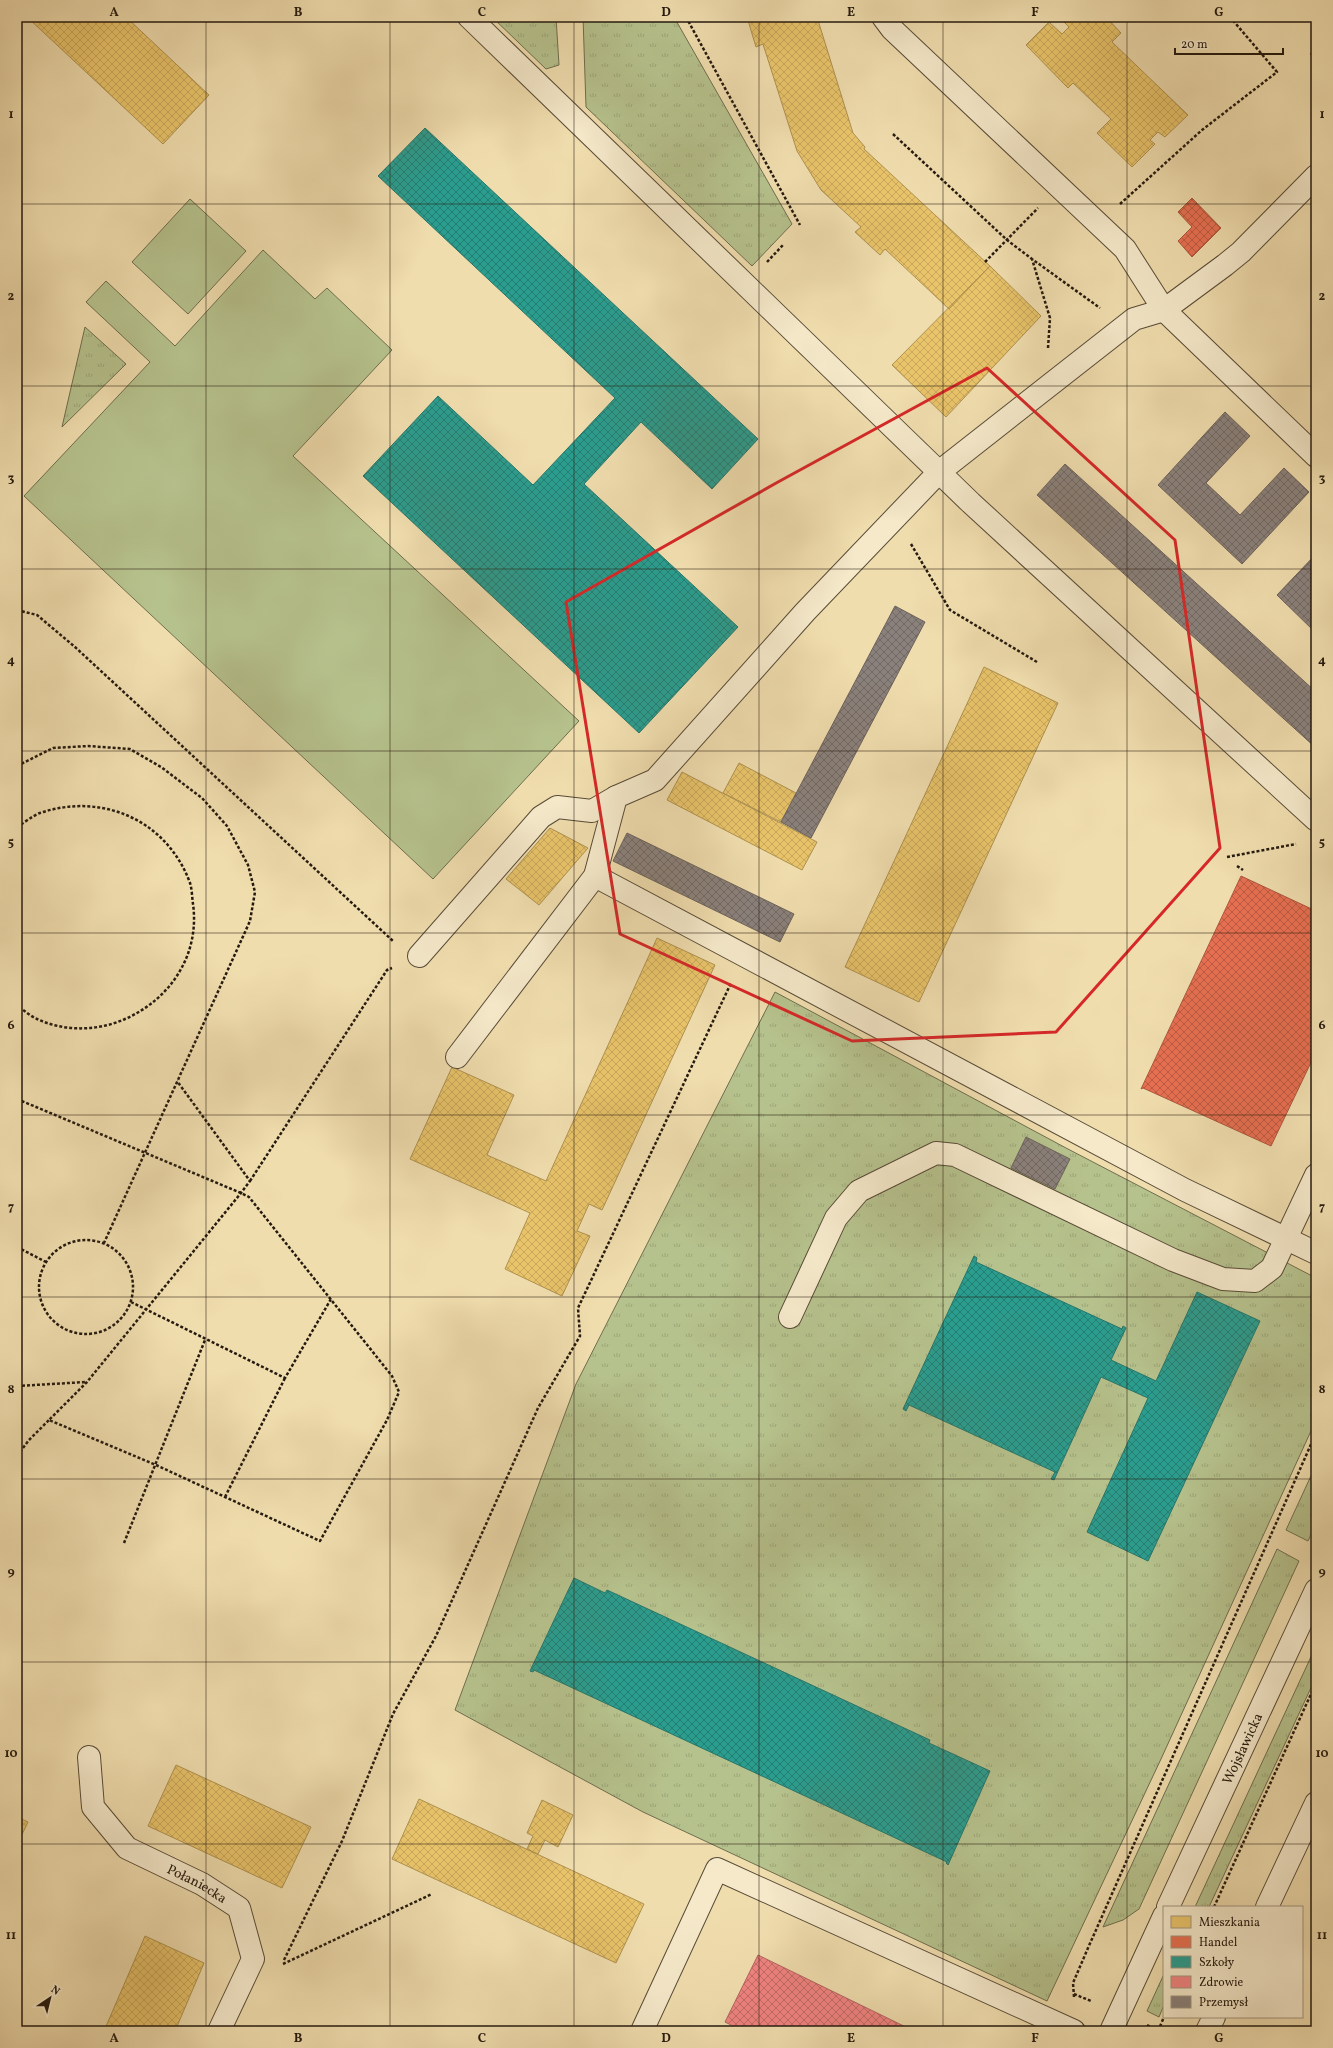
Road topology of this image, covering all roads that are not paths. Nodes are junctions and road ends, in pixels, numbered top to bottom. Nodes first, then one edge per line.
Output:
1 (469, 17) edge
2 (884, 17) edge
3 (1316, 176) edge
4 (1164, 310) junction
5 (1316, 456) edge
6 (939, 472) junction
7 (616, 797) junction
8 (1316, 820) edge
9 (595, 876) junction
10 (416, 958) road end
11 (457, 1057) dead end
12 (1316, 1175) edge
13 (1286, 1238) junction
14 (1316, 1253) edge
15 (790, 1317) dead end
16 (1316, 1590) edge
17 (89, 1757) dead end
18 (1316, 1803) edge
19 (1168, 1906) edge
20 (1267, 1906) edge
21 (1163, 1918) edge
22 (1214, 2018) edge
23 (219, 2031) edge
24 (642, 2031) edge
25 (1074, 2031) edge
26 (1111, 2031) edge
27 (1207, 2031) edge

1 - 6 street
2 - 4 street
3 - 4 street
4 - 5 street
4 - 6 street
6 - 7 street
6 - 8 street
7 - 9 street
7 - 10 street
9 - 11 street
9 - 13 street
12 - 13 street
13 - 14 street
13 - 15 street
16 - 19 street, Wojsławicka
17 - 23 street, Połaniecka
18 - 20 street
21 - 26 street
22 - 27 street
24 - 25 street

